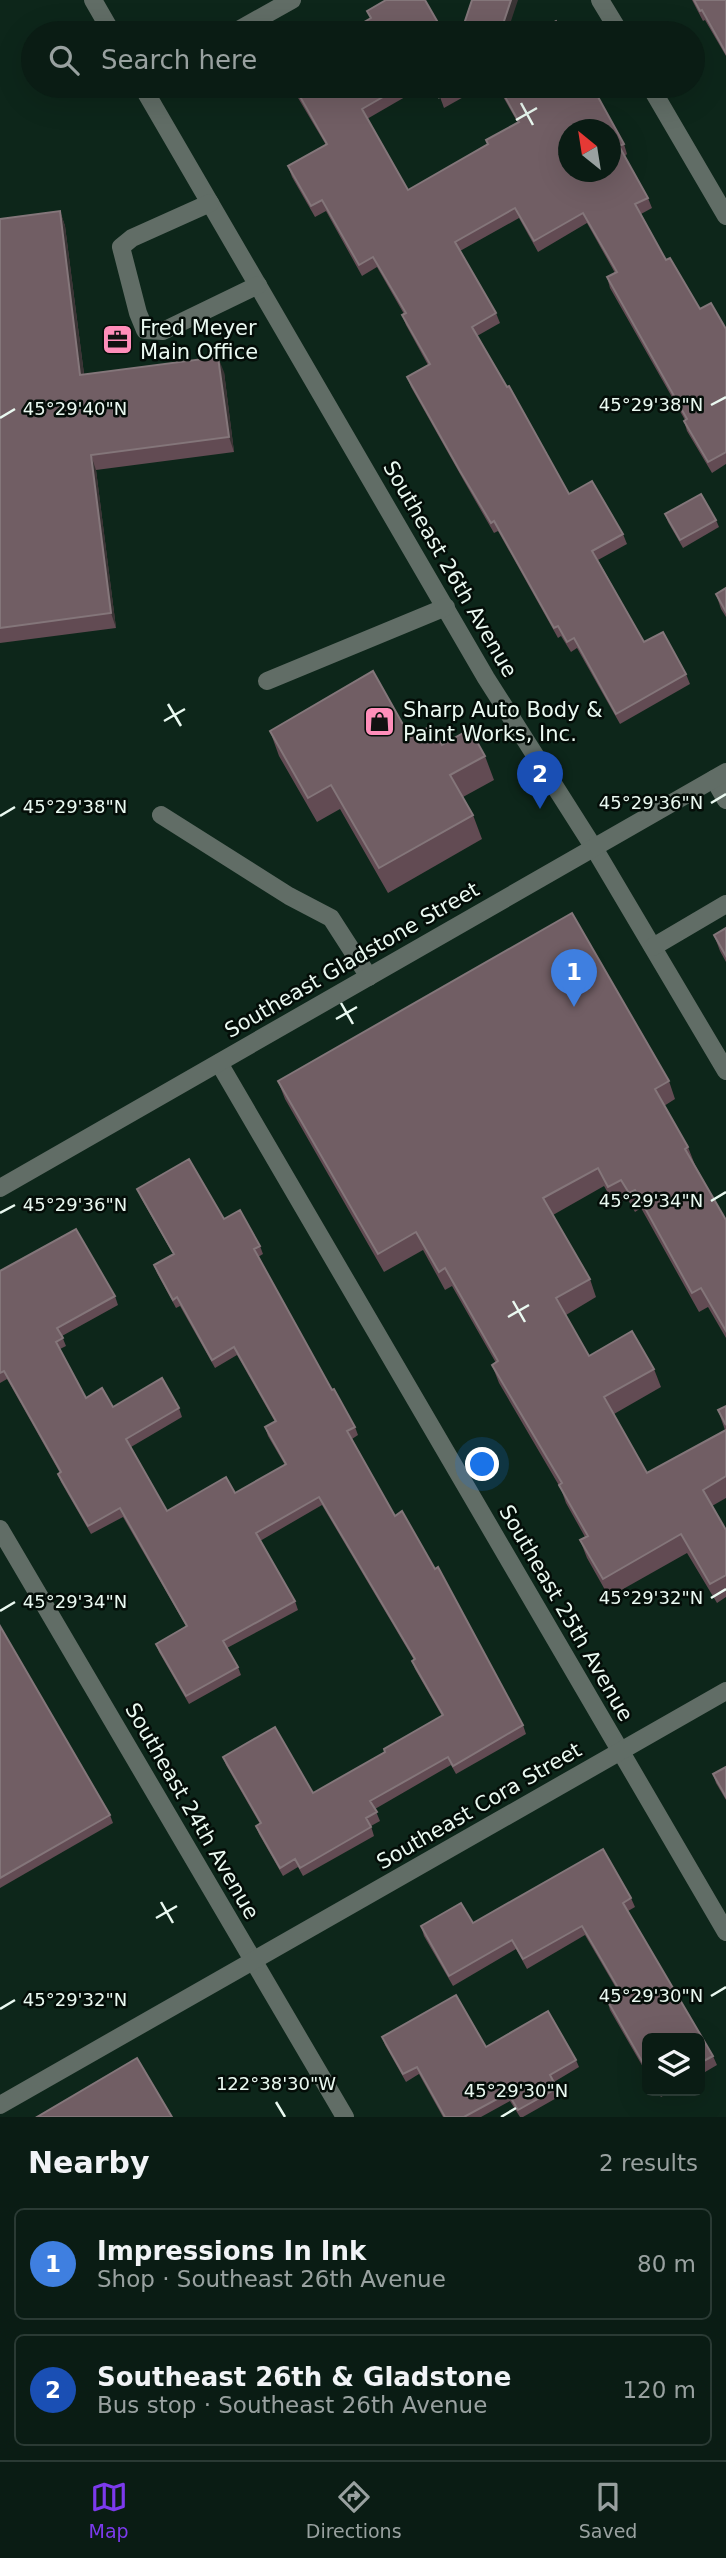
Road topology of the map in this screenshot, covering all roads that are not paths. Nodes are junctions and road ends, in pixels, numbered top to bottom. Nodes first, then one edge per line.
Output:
1 (93, 0) edge
2 (292, 0) edge
3 (600, 0) edge
4 (105, 21) edge
5 (254, 21) edge
6 (613, 21) edge
7 (149, 98) edge
8 (657, 98) edge
9 (210, 202) junction
10 (726, 216) edge
11 (258, 285) junction
12 (446, 607) junction
13 (267, 681) dead end
14 (720, 775) edge
15 (726, 800) edge
16 (161, 815) dead end
17 (594, 848) junction
18 (726, 904) edge
19 (653, 947) junction
20 (369, 977) junction
21 (219, 1063) junction
22 (726, 1071) edge
23 (0, 1188) edge
24 (0, 1529) edge
25 (726, 1690) edge
26 (621, 1752) junction
27 (726, 1932) edge
28 (253, 1961) junction
29 (0, 2105) edge
30 (345, 2117) edge

1 - 4 street
2 - 5 street
3 - 6 street
7 - 9 street, Southeast 26th Avenue
8 - 10 street
9 - 11 street, Southeast 26th Avenue
9 - 11 street
11 - 12 street, Southeast 26th Avenue
12 - 13 street
12 - 17 street, Southeast 26th Avenue
14 - 15 street
14 - 17 street, Southeast Gladstone Street
16 - 20 street
17 - 19 street, Southeast 26th Avenue
17 - 20 street, Southeast Gladstone Street
18 - 19 street
19 - 22 street, Southeast 26th Avenue
20 - 21 street, Southeast Gladstone Street
21 - 23 street, Southeast Gladstone Street
21 - 26 street, Southeast 25th Avenue
24 - 28 street, Southeast 24th Avenue
25 - 26 street, Southeast Cora Street
26 - 27 street, Southeast 25th Avenue
26 - 28 street, Southeast Cora Street
28 - 29 street, Southeast Cora Street
28 - 30 street, Southeast 24th Avenue

